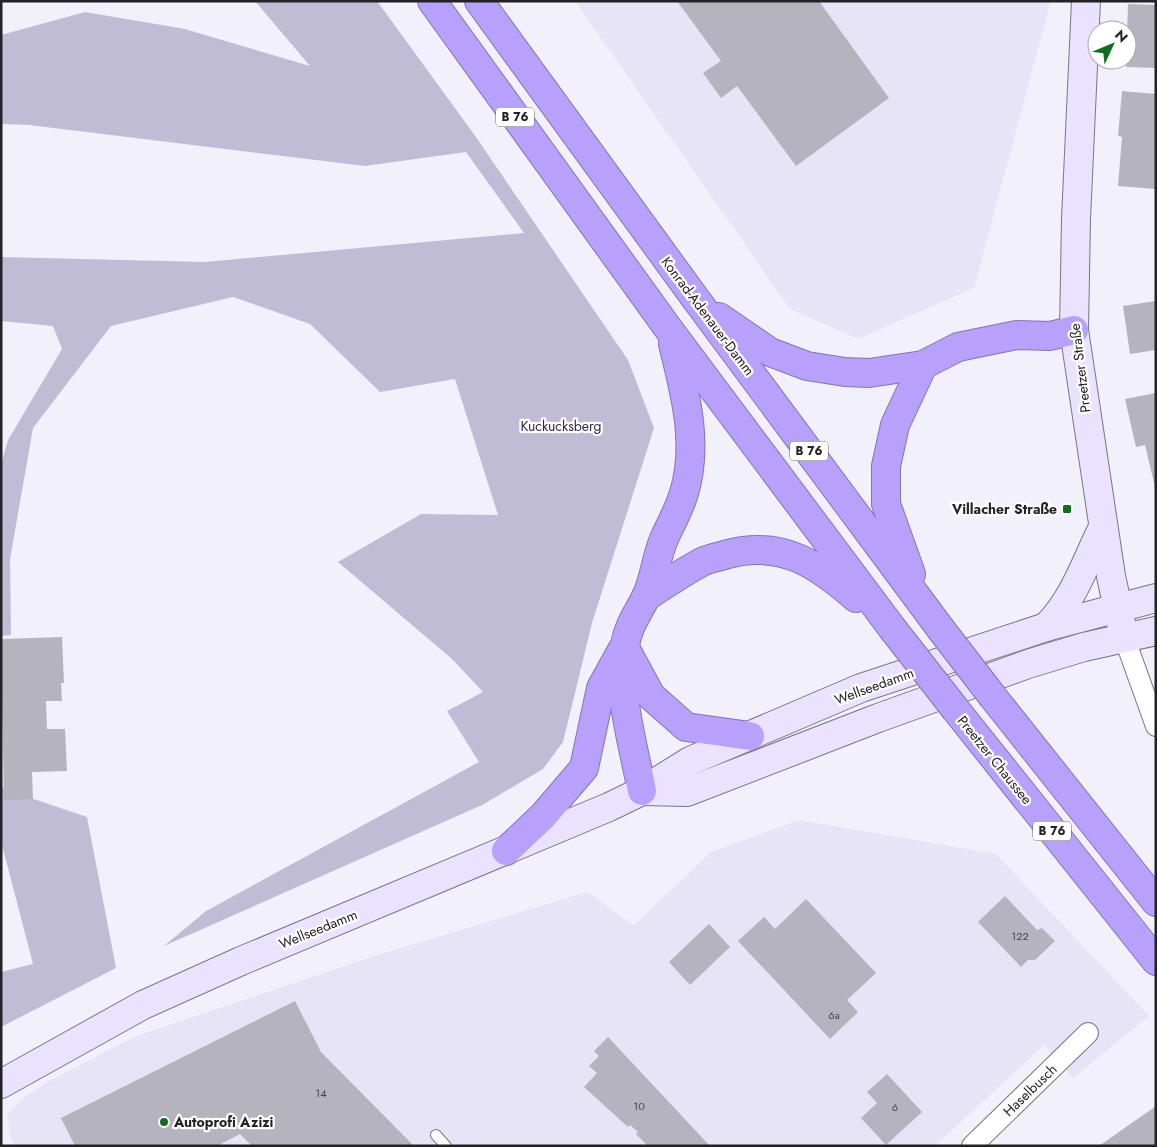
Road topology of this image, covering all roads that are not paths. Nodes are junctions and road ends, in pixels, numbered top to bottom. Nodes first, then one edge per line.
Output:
1 (432, 1) edge
2 (479, 1) edge
3 (1086, 1) edge
4 (695, 298) junction
5 (1074, 330) junction
6 (670, 331) junction
7 (923, 365) junction
8 (1103, 527) junction
9 (646, 597) junction
10 (1156, 598) edge
11 (922, 604) junction
12 (1117, 607) junction
13 (1046, 627) junction
14 (892, 628) junction
15 (1156, 631) edge
16 (1124, 637) junction
17 (624, 646) junction
18 (1156, 726) edge
19 (750, 736) junction
20 (642, 791) junction
21 (506, 851) junction
22 (1156, 902) edge
23 (1156, 961) edge
24 (1088, 1033) dead end
25 (1, 1084) edge
26 (436, 1135) dead end
27 (446, 1146) edge
28 (972, 1146) edge

1 - 6 highway, B 76
2 - 4 highway, Konrad-Adenauer-Damm / B 76
3 - 5 main road, Preetzer Straße
4 - 7 highway
4 - 11 highway, Konrad-Adenauer-Damm / B 76
5 - 7 highway
5 - 8 main road, Preetzer Straße
6 - 9 highway
6 - 14 highway, B 76
7 - 11 highway
8 - 12 main road, Preetzer Straße
8 - 13 main road
9 - 14 highway
9 - 17 highway
10 - 12 main road
11 - 22 highway, Konrad-Adenauer-Damm / B 76, bridge
12 - 13 main road, Wellseedamm
12 - 16 main road, Preetzer Straße
13 - 19 main road, Wellseedamm
14 - 23 highway, Preetzer Chaussee / B 76, bridge
15 - 16 main road
16 - 18 street, Preetzer Straße
16 - 20 main road, Wellseedamm
17 - 19 highway
17 - 20 highway
17 - 21 highway
19 - 20 main road, Wellseedamm
20 - 21 main road, Wellseedamm
21 - 25 main road, Wellseedamm
24 - 28 street, Haselbusch
26 - 27 lane

